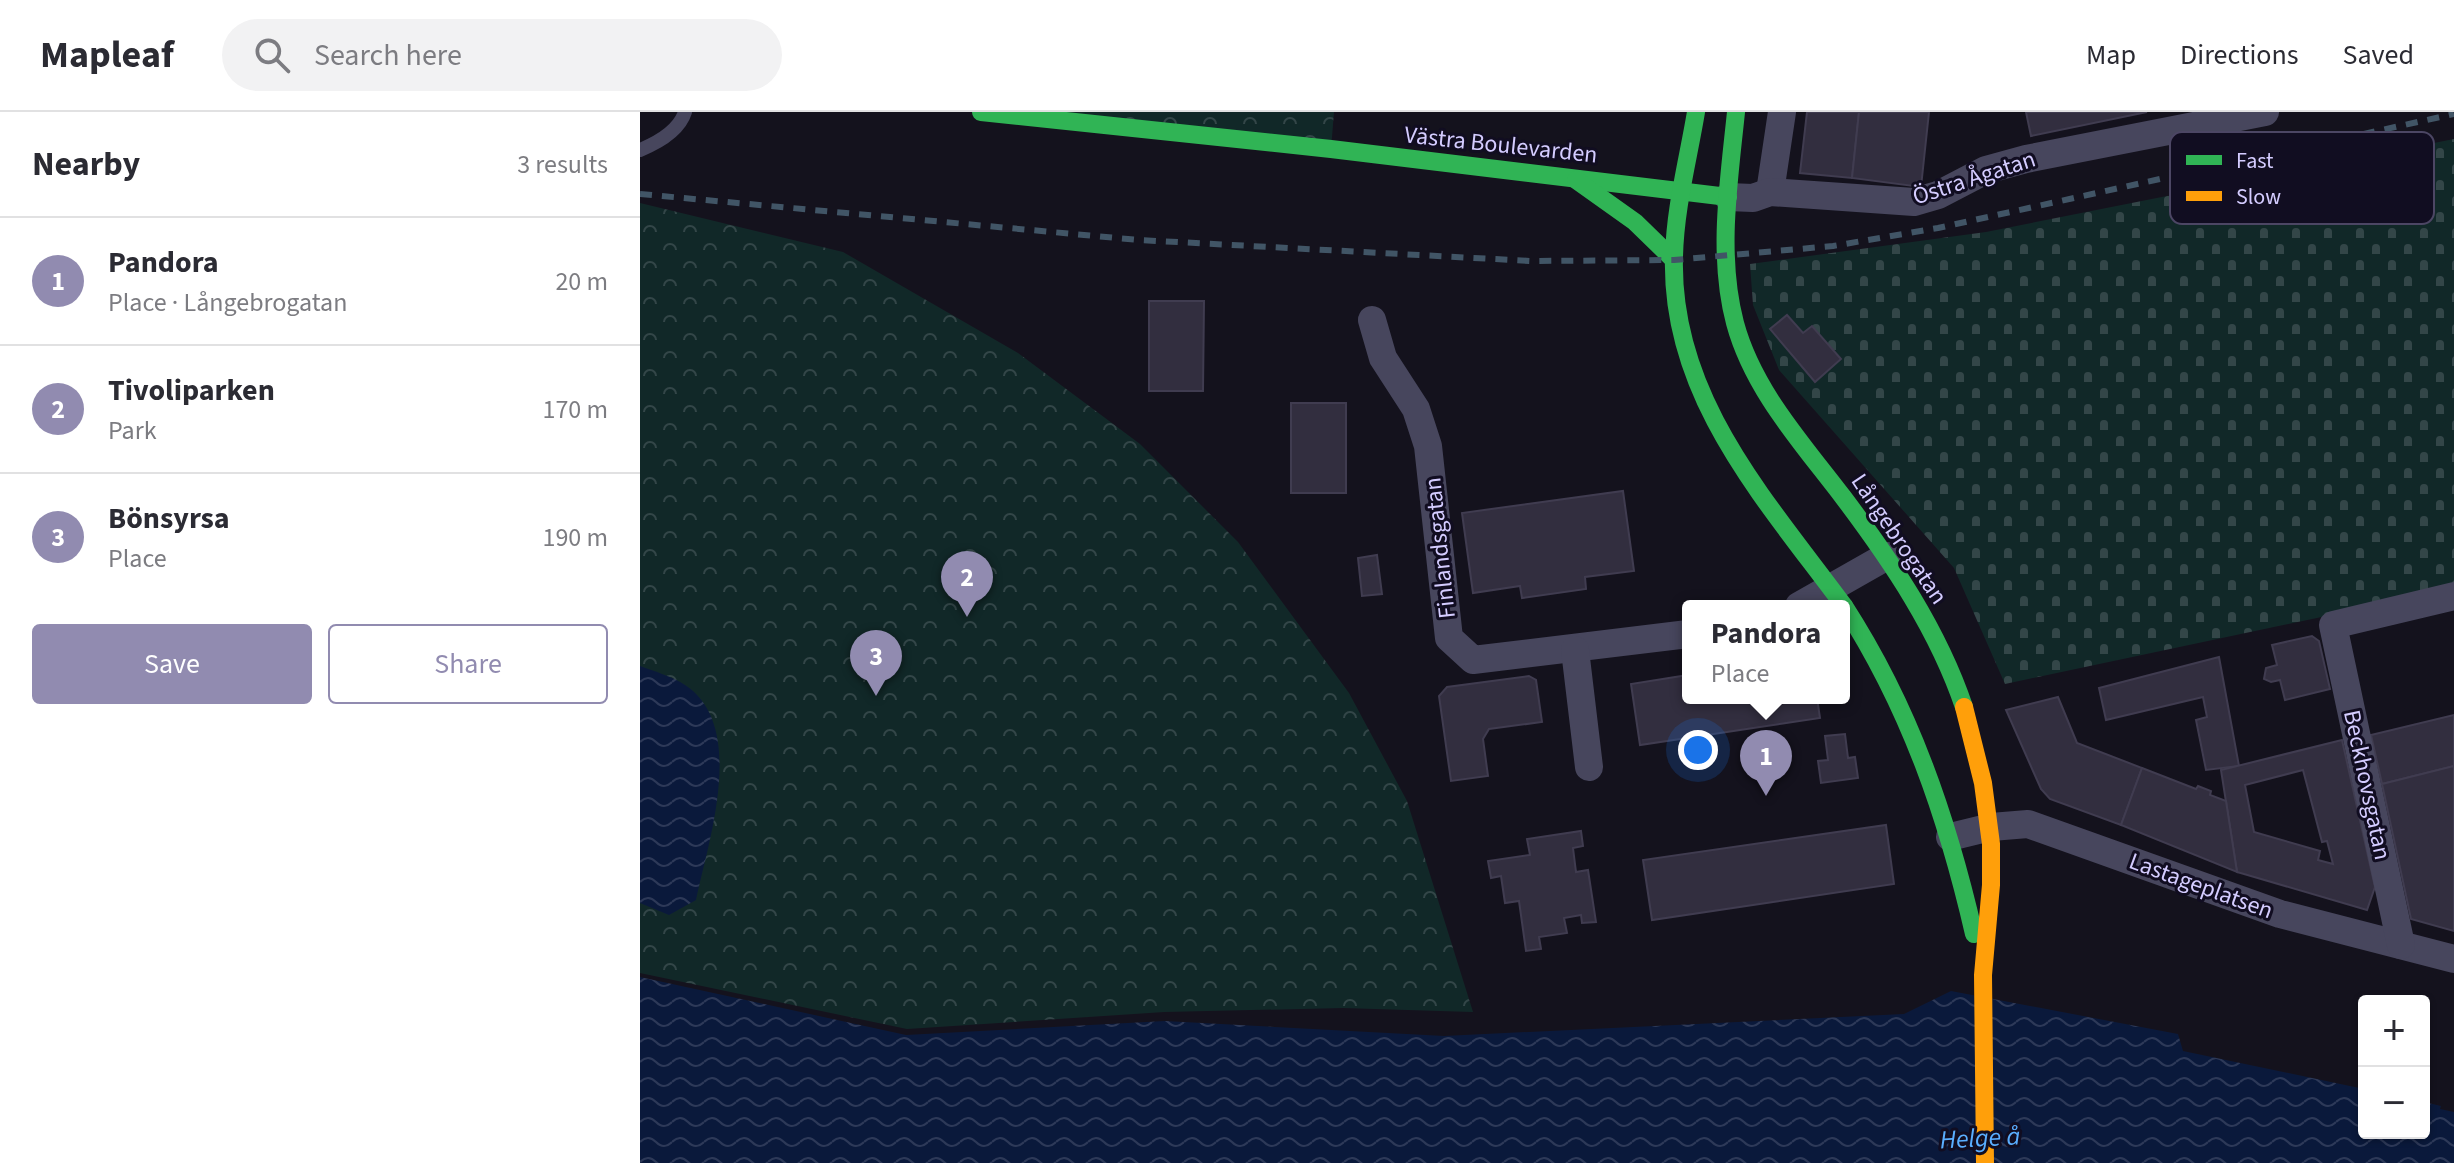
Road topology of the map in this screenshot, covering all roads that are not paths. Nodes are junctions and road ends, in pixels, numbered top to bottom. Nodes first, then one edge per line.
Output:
1 (685, 112) edge
2 (1696, 112) edge
3 (1736, 112) edge
4 (1782, 112) edge
5 (2265, 112) edge
6 (999, 113) edge
7 (640, 150) edge
8 (1573, 178) junction
9 (1682, 191) junction
10 (1770, 192) junction
11 (1728, 197) junction
12 (1674, 260) junction
13 (1372, 320) dead end
14 (1887, 556) junction
15 (2454, 596) edge
16 (1840, 600) edge
17 (1850, 615) edge
18 (1682, 635) edge
19 (1575, 650) junction
20 (1589, 767) dead end
21 (1991, 827) junction
22 (1950, 837) junction
23 (2401, 945) junction
24 (2454, 959) edge
25 (1984, 980) junction
26 (1985, 1163) edge

1 - 7 lane
2 - 9 main road, Långebrogatan
3 - 11 main road, Långebrogatan
4 - 10 street
5 - 10 street, Östra Ågatan
6 - 8 main road, Västra Boulevarden
8 - 9 main road, Västra Boulevarden
8 - 12 main road
9 - 11 main road, Västra Boulevarden
9 - 12 main road, Långebrogatan
10 - 11 street, Östra Ågatan
11 - 14 main road, Långebrogatan
12 - 16 main road, Långebrogatan
13 - 19 street, Finlandsgatan
14 - 16 street
14 - 21 main road, Långebrogatan
15 - 23 street, Beckhovsgatan
17 - 22 main road, Långebrogatan
18 - 19 street, Finlandsgatan
19 - 20 street
21 - 22 street, Lastageplatsen
21 - 23 street, Lastageplatsen
21 - 25 main road, Långebrogatan
22 - 25 main road, Långebrogatan
23 - 24 street, Lastageplatsen
25 - 26 main road, Långebrogatan

